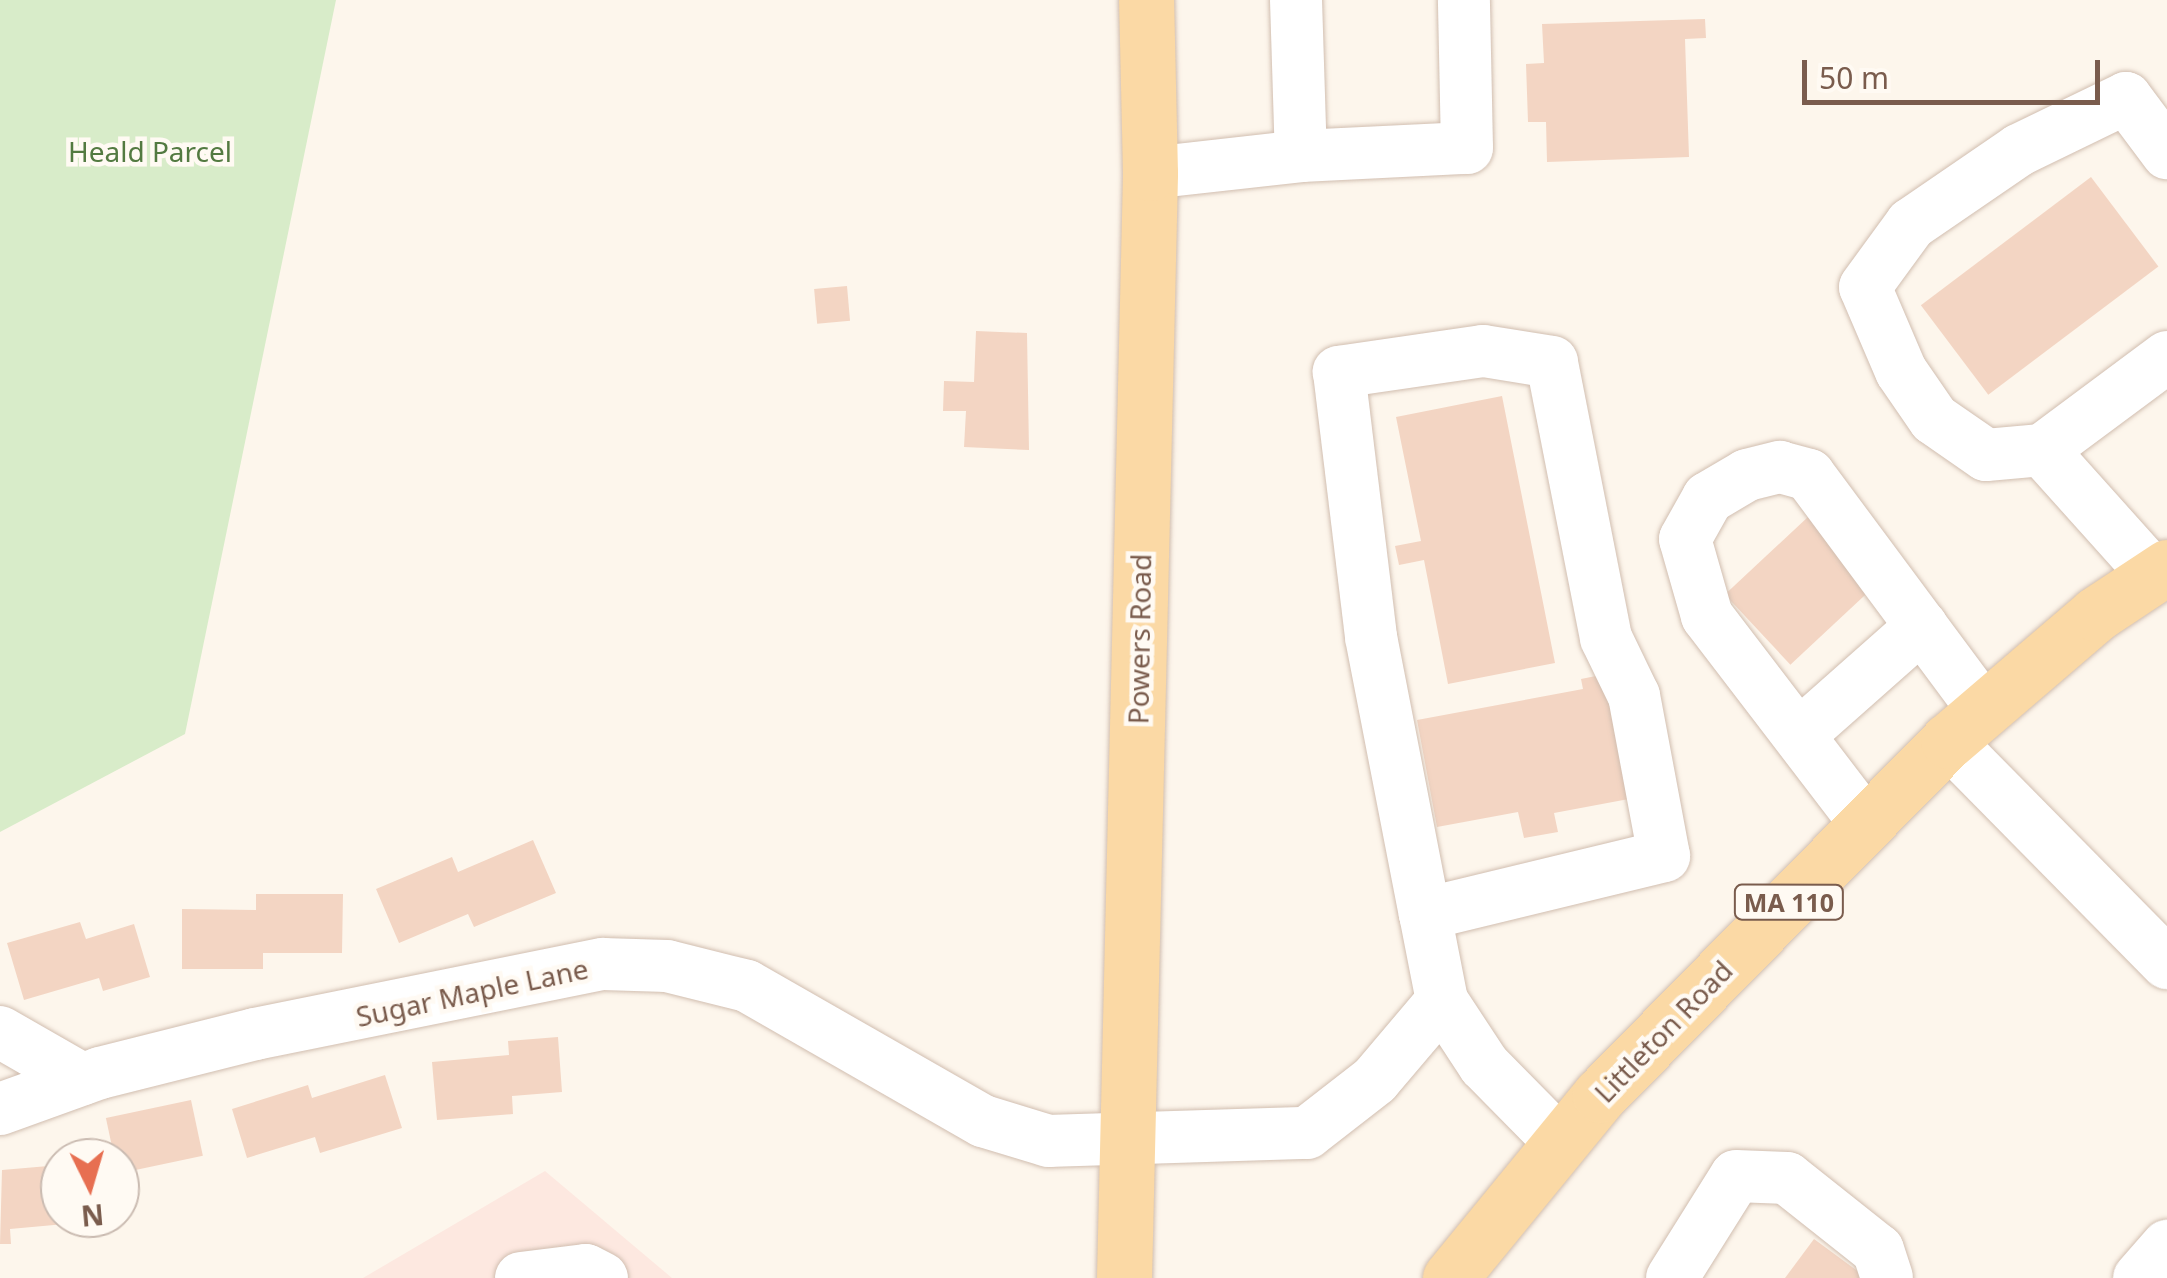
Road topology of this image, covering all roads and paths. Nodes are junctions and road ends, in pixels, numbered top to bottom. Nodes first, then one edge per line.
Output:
1 (1146, 0) edge
2 (1296, 0) edge
3 (1464, 0) edge
4 (2167, 153) edge
5 (1301, 156) junction
6 (1150, 173) junction
7 (2167, 358) edge
8 (2042, 450) junction
9 (2161, 571) edge
10 (1922, 626) junction
11 (1966, 725) junction
12 (1799, 736) junction
13 (1866, 824) junction
14 (1425, 914) junction
15 (2167, 962) edge
16 (1442, 1001) junction
17 (0, 1032) edge
18 (82, 1079) junction
19 (0, 1109) edge
20 (1127, 1138) junction
21 (1558, 1142) junction
22 (2167, 1246) edge
23 (522, 1278) edge
24 (602, 1278) edge
25 (1124, 1278) edge
26 (1450, 1278) edge
27 (1672, 1278) edge
28 (1887, 1278) edge
29 (2139, 1278) edge

1 - 6 main road, Powers Road
2 - 5 street
3 - 5 street
4 - 8 street
5 - 6 street
6 - 20 main road, Powers Road
7 - 8 street
8 - 9 street
9 - 11 main road, Littleton Road / MA 110
10 - 11 street
10 - 12 street
10 - 12 street
11 - 13 main road, Littleton Road / MA 110
11 - 15 street
12 - 13 street
13 - 21 main road, Littleton Road / MA 110
14 - 14 street
14 - 16 street
16 - 20 street, Sugar Maple Lane
16 - 21 street
17 - 18 street
18 - 19 street, Sugar Maple Lane
18 - 20 street, Sugar Maple Lane
20 - 25 main road, Powers Road
21 - 26 main road, Littleton Road / MA 110
22 - 29 street
23 - 24 street
27 - 28 street

